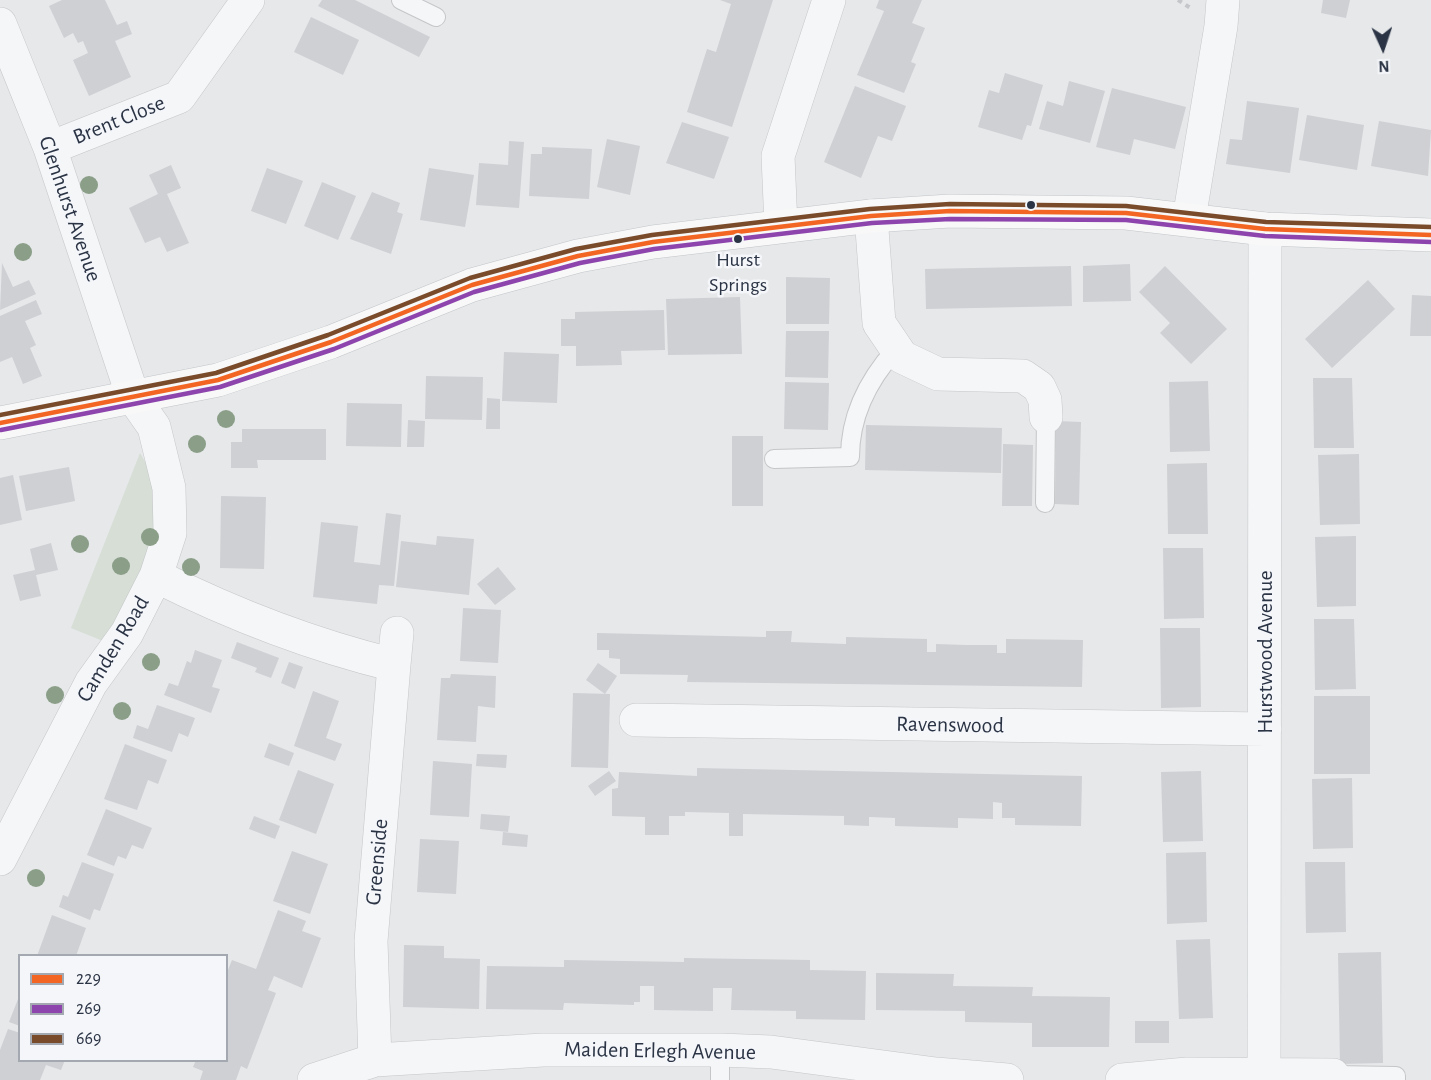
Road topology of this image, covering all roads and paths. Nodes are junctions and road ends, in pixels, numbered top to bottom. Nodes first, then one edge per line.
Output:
1 (248, 0) edge
2 (401, 0) edge
3 (830, 0) edge
4 (1223, 0) edge
5 (436, 17) dead end
6 (0, 24) edge
7 (50, 148) junction
8 (871, 216) junction
9 (1189, 219) junction
10 (781, 226) junction
11 (1265, 230) junction
12 (1431, 234) edge
13 (896, 349) junction
14 (133, 397) junction
15 (1046, 417) joint
16 (0, 423) edge
17 (774, 459) dead end
18 (1045, 502) dead end
19 (156, 576) junction
20 (397, 633) dead end
21 (394, 665) junction
22 (636, 720) dead end
23 (1265, 729) junction
24 (0, 859) edge
25 (375, 1060) junction
26 (720, 1065) edge
27 (1264, 1074) junction
28 (1334, 1075) joint
29 (314, 1080) edge
30 (1007, 1080) edge
31 (1122, 1080) edge
32 (1396, 1080) edge

1 - 7 street, Brent Close
2 - 5 lane
3 - 10 street
4 - 9 street
6 - 7 street, Glenhurst Avenue
7 - 14 street, Glenhurst Avenue
8 - 9 main road
8 - 10 main road
8 - 13 street
9 - 11 main road
10 - 14 main road
11 - 12 main road
11 - 23 street, Hurstwood Avenue
13 - 15 street
13 - 17 lane
14 - 16 main road
14 - 19 street, Camden Road
15 - 18 lane
19 - 21 street
19 - 24 street, Camden Road
20 - 21 street, Greenside
21 - 25 street, Greenside
22 - 23 street, Ravenswood
23 - 27 street, Hurstwood Avenue
25 - 26 street, Maiden Erlegh Avenue
25 - 29 street, Maiden Erlegh Avenue
26 - 30 street, Maiden Erlegh Avenue
27 - 28 street
27 - 31 street
28 - 32 lane

